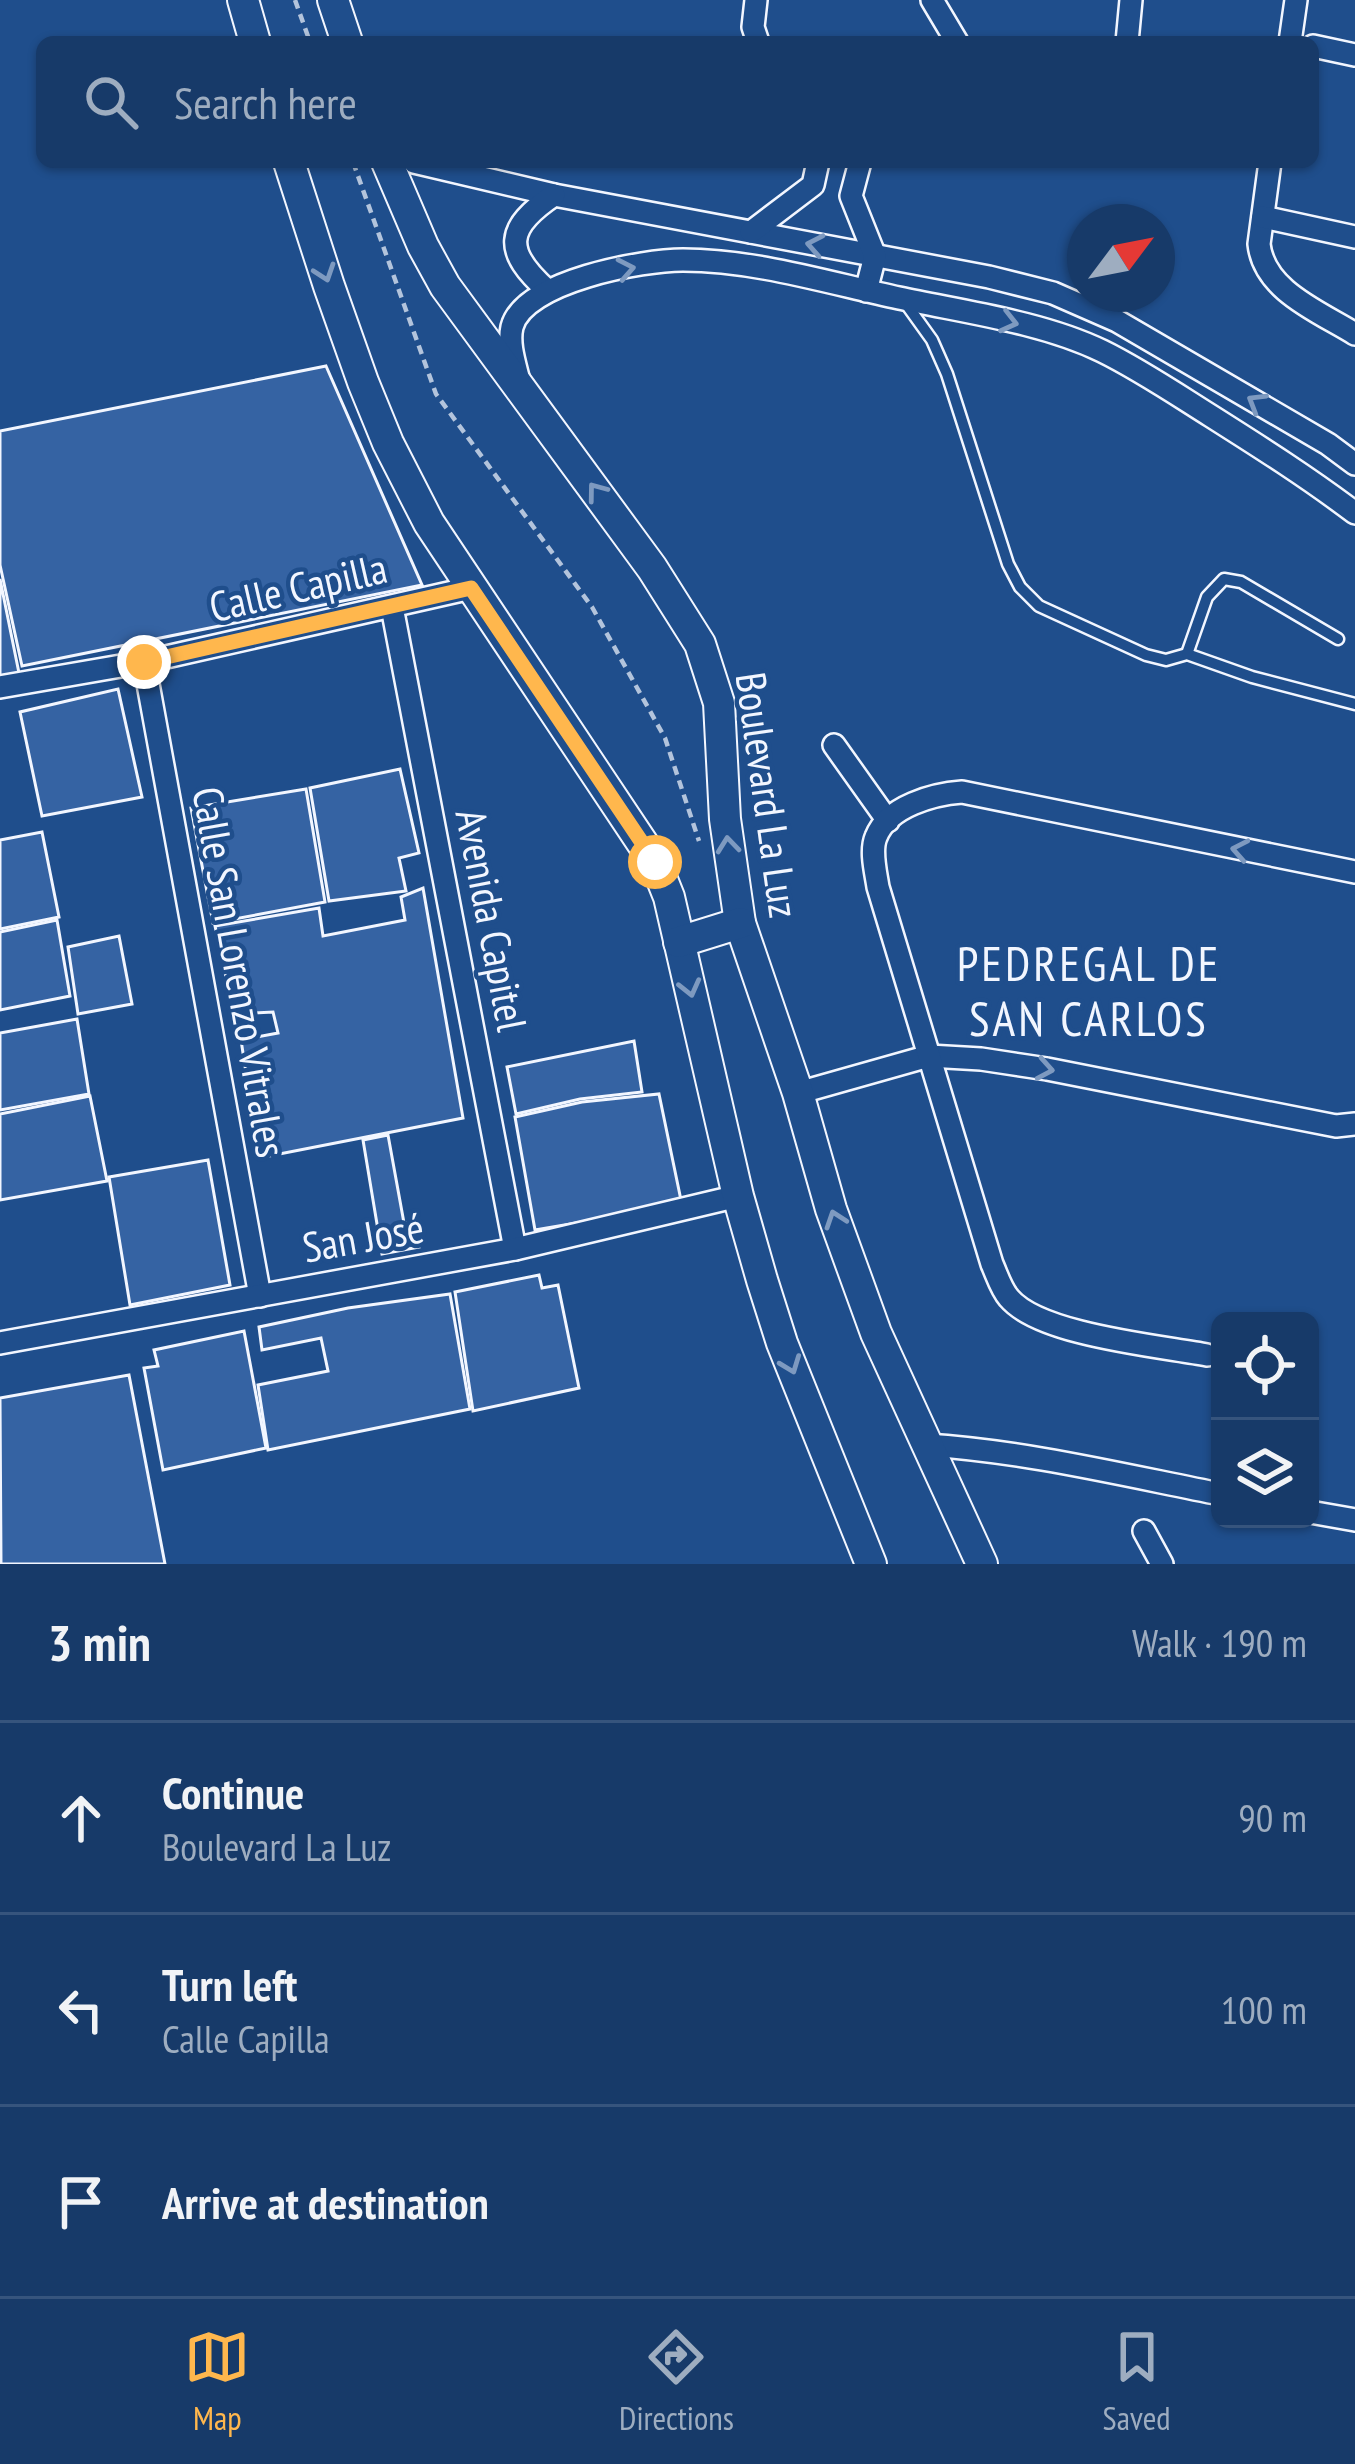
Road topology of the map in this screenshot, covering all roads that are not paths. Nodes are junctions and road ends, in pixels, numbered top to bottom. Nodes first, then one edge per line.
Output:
1 (243, 0) edge
2 (333, 0) edge
3 (756, 0) edge
4 (932, 0) edge
5 (1131, 0) edge
6 (1296, 0) edge
7 (253, 36) edge
8 (345, 36) edge
9 (756, 36) edge
10 (953, 36) edge
11 (1128, 36) edge
12 (1293, 36) edge
13 (1319, 47) edge
14 (1355, 55) edge
15 (291, 168) edge
16 (390, 168) edge
17 (439, 168) edge
18 (817, 168) edge
19 (858, 168) edge
20 (1269, 168) edge
21 (813, 185) junction
22 (554, 195) junction
23 (851, 196) junction
24 (1264, 217) junction
25 (751, 232) junction
26 (1355, 237) edge
27 (875, 256) junction
28 (548, 290) junction
29 (866, 291) junction
30 (902, 298) junction
31 (1355, 334) edge
32 (522, 393) junction
33 (1355, 433) edge
34 (1328, 444) junction
35 (1355, 464) edge
36 (1355, 513) edge
37 (471, 588) junction
38 (392, 607) junction
39 (1338, 639) dead end
40 (1187, 654) junction
41 (144, 662) junction
42 (0, 687) edge
43 (1355, 704) edge
44 (834, 745) dead end
45 (888, 821) junction
46 (1355, 872) edge
47 (740, 923) junction
48 (679, 942) junction
49 (928, 1056) junction
50 (798, 1093) junction
51 (1355, 1124) edge
52 (738, 1196) junction
53 (515, 1249) junction
54 (260, 1296) junction
55 (0, 1343) edge
56 (1207, 1355) dead end
57 (926, 1444) junction
58 (1211, 1492) edge
59 (1319, 1514) edge
60 (1355, 1520) edge
61 (1144, 1531) dead end
62 (872, 1564) edge
63 (982, 1564) edge
64 (1162, 1564) edge

1 - 7 main road
2 - 8 main road
3 - 9 street
4 - 10 street
5 - 11 street
6 - 12 street
13 - 14 street
15 -> 37 main road
16 - 32 main road, Boulevard La Luz
17 - 22 street
18 - 21 street
19 - 23 street
20 - 24 street
21 - 23 street
21 - 25 street
22 - 25 street
22 - 28 street
23 - 27 street
24 - 26 street
24 - 31 street
27 -> 25 street
27 - 29 street
34 -> 27 street
28 -> 29 street
28 - 32 street
29 - 30 street
30 -> 36 street
30 - 40 lane
47 -> 32 main road, Boulevard La Luz
33 - 34 street
34 - 35 street
37 - 38 street, Calle Capilla
37 - 48 main road
38 - 41 street, Calle Capilla
38 - 53 street, Avenida Capitel
39 - 40 lane
40 - 43 lane
41 - 42 street, Calle Capilla
41 - 54 street, Calle San Lorenzo Vitrales
44 - 45 street
46 -> 45 street
45 - 49 street
47 - 48 main road
47 - 50 main road, Boulevard La Luz
48 -> 52 main road
49 - 50 street
49 -> 51 street
49 - 56 street
57 -> 50 main road, Boulevard La Luz
52 - 53 street, San José
52 -> 62 main road
53 - 54 street, San José
54 - 55 street, San José
57 - 58 street
57 - 63 main road, Boulevard La Luz
59 - 60 street
61 - 64 street

